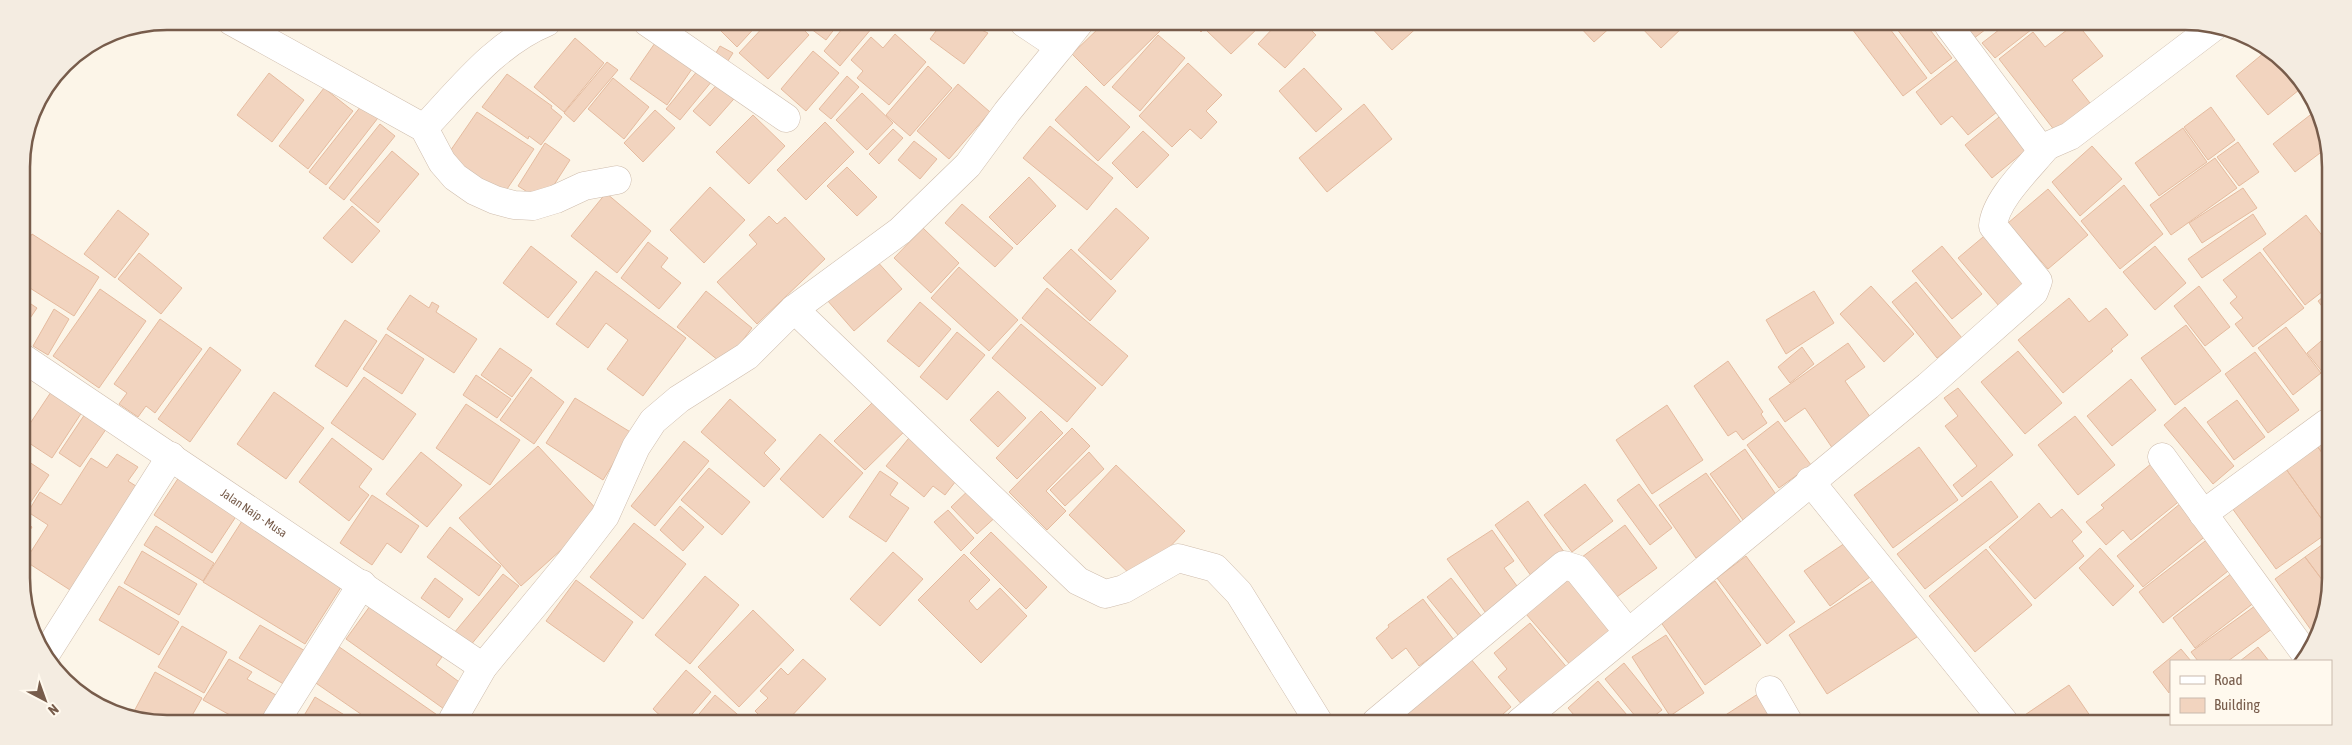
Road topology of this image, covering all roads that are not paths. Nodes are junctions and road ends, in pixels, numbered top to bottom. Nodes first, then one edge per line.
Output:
1 (247, 30) edge
2 (527, 30) edge
3 (659, 30) edge
4 (1034, 30) edge
5 (1073, 30) edge
6 (1953, 30) edge
7 (2207, 32) edge
8 (1060, 47) junction
9 (786, 118) dead end
10 (424, 128) junction
11 (2047, 146) junction
12 (617, 180) dead end
13 (794, 309) junction
14 (30, 363) edge
15 (2322, 427) edge
16 (171, 456) junction
17 (2162, 457) dead end
18 (1810, 480) junction
19 (2203, 514) junction
20 (362, 584) junction
21 (1627, 631) junction
22 (49, 648) edge
23 (2302, 648) edge
24 (483, 667) junction
25 (1770, 690) dead end
26 (280, 715) edge
27 (456, 715) edge
28 (1314, 715) edge
29 (1384, 715) edge
30 (1528, 715) edge
31 (1785, 715) edge
32 (1999, 715) edge

1 - 10 street
2 - 10 street
3 - 9 street
4 - 8 street
5 - 8 street
6 - 11 street
7 - 11 street
8 - 13 street
10 - 12 street
11 - 18 street
13 - 24 street
13 - 28 street
14 - 16 street, Jalan Naip - Musa
15 - 19 street
16 - 20 street, Jalan Naip - Musa
16 - 22 street
17 - 19 street
18 - 21 street
18 - 32 street
19 - 23 street
20 - 24 street, Jalan Naip - Musa
20 - 26 street
21 - 29 street
21 - 30 street
24 - 27 street
25 - 31 street

